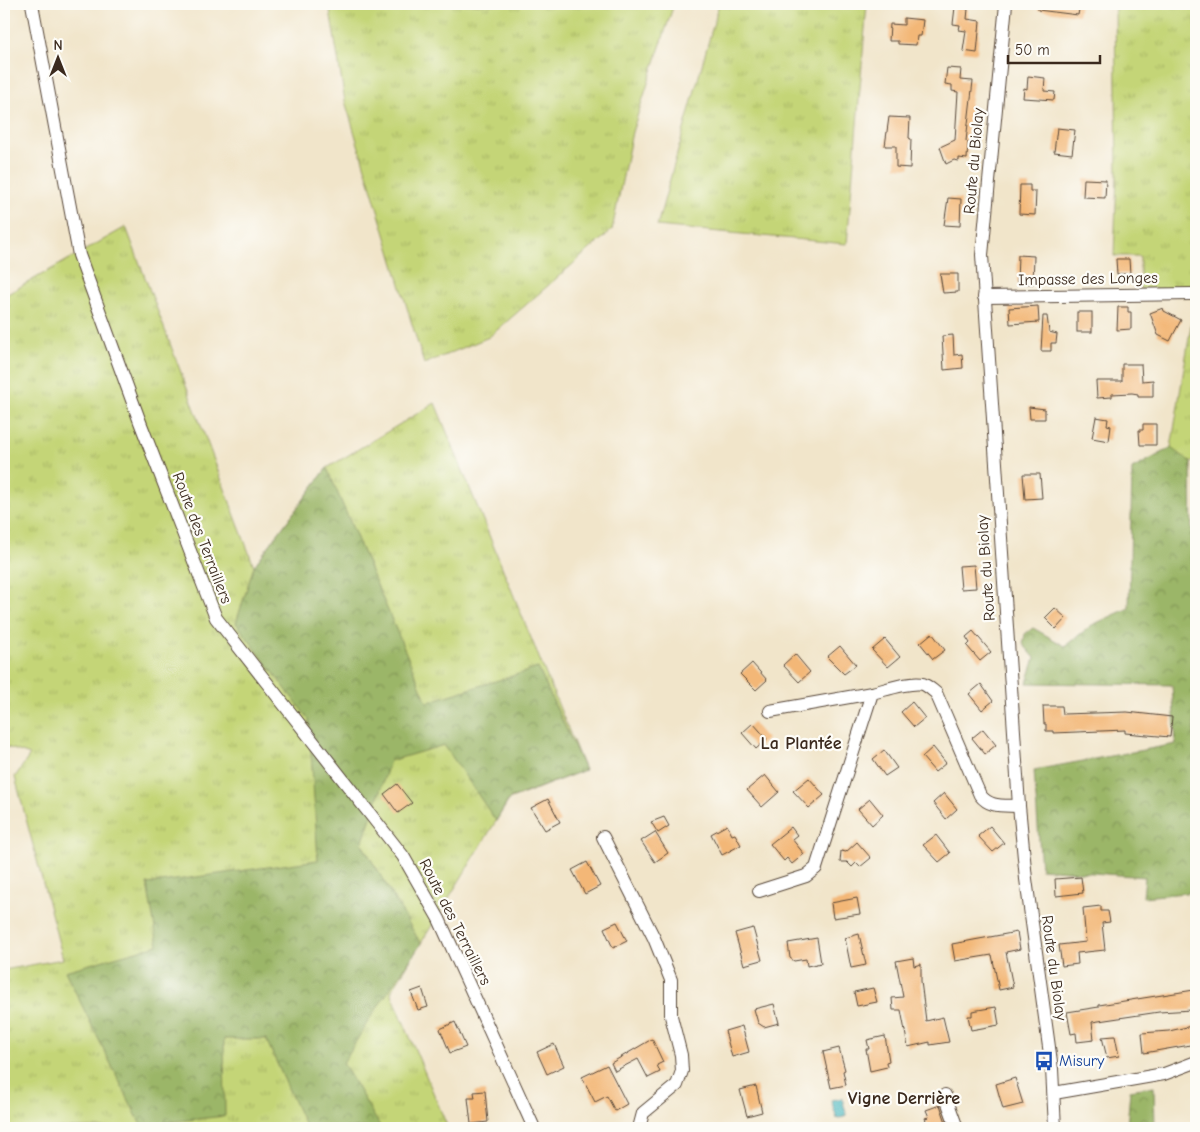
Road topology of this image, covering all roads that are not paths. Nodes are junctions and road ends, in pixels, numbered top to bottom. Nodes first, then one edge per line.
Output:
1 (32, 4) edge
2 (1006, 4) edge
3 (1192, 294) dead end
4 (984, 298) junction
5 (872, 693) junction
6 (770, 711) dead end
7 (1019, 806) junction
8 (603, 837) dead end
9 (758, 891) dead end
10 (1196, 1062) edge
11 (1054, 1093) junction
12 (946, 1095) dead end
13 (534, 1128) edge
14 (639, 1128) edge
15 (957, 1128) edge
16 (1055, 1128) edge

1 - 13 street, Route des Terraillers
2 - 4 street, Route du Biolay
3 - 4 street, Impasse des Longes
4 - 7 street, Route du Biolay
5 - 6 street
5 - 7 street
5 - 9 street
7 - 11 street, Route du Biolay
8 - 14 street
10 - 11 street
11 - 16 street, Route du Biolay
12 - 15 street

